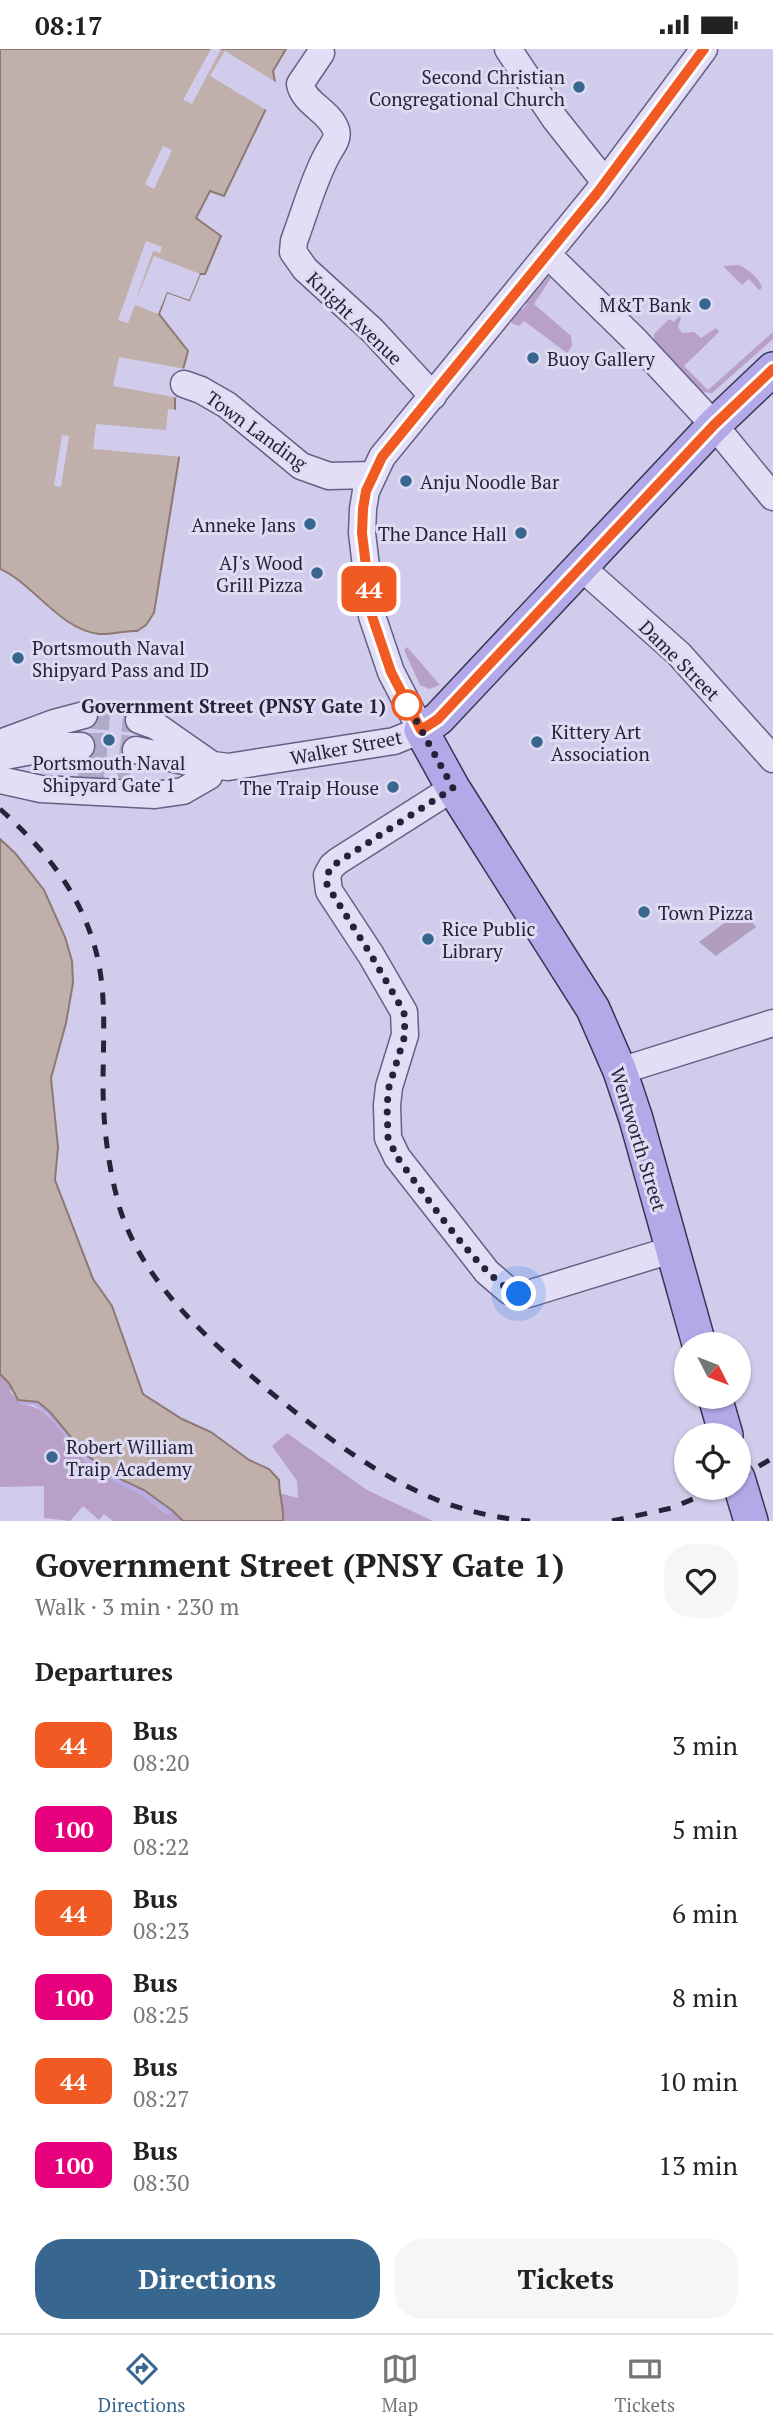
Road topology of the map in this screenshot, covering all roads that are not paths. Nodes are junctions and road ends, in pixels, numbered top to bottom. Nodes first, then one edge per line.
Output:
1 (508, 49) edge
2 (704, 49) edge
3 (321, 53) dead end
4 (605, 182) junction
5 (548, 255) junction
6 (773, 369) edge
7 (184, 384) dead end
8 (433, 396) junction
9 (714, 425) junction
10 (372, 475) junction
11 (773, 497) edge
12 (581, 567) junction
13 (82, 730) junction
14 (421, 730) junction
15 (137, 735) tunnel mouth
16 (0, 743) edge
17 (0, 751) edge
18 (0, 757) edge
19 (773, 759) edge
20 (217, 770) junction
21 (0, 775) edge
22 (78, 777) tunnel mouth
23 (0, 780) edge
24 (133, 782) tunnel mouth
25 (453, 788) junction
26 (773, 1023) edge
27 (620, 1072) junction
28 (671, 1250) junction
29 (695, 1332) edge
30 (745, 1500) edge
31 (751, 1521) edge

1 - 4 street
2 - 4 street
3 - 8 street, Knight Avenue
4 - 5 street
5 - 8 street
5 - 9 street
6 - 9 main road, Walker Street
7 - 10 street, Town Landing
8 - 10 street
9 - 11 street
9 - 12 main road, Walker Street
10 - 14 street
12 - 14 main road, Walker Street
12 - 19 street, Dame Street
13 - 16 street
13 - 17 street
13 - 18 street
14 - 20 street, Walker Street
14 - 25 main road, Wentworth Street
15 - 20 street, Walker Street
20 - 23 street
20 - 24 street, Walker Street
21 - 22 street
25 - 27 main road, Wentworth Street
25 - 28 street
26 - 27 street
27 - 28 main road, Wentworth Street
28 - 29 main road, Wentworth Street
30 - 31 main road

